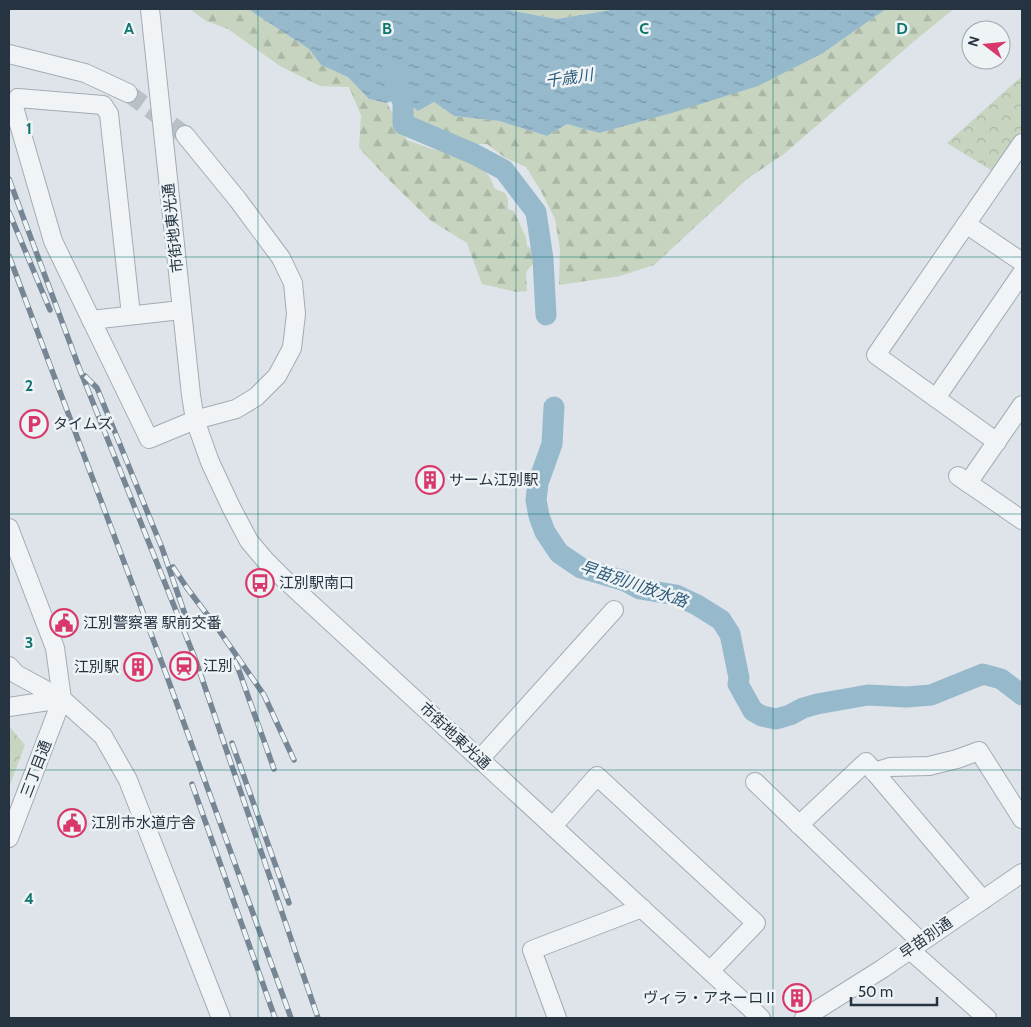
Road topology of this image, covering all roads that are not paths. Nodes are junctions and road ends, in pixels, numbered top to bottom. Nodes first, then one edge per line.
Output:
1 (150, 9) edge
2 (9, 54) edge
3 (128, 93) tunnel mouth
4 (186, 135) tunnel mouth
5 (1022, 143) edge
6 (966, 224) junction
7 (1022, 262) edge
8 (1022, 273) edge
9 (181, 310) junction
10 (131, 315) junction
11 (91, 320) junction
12 (936, 398) junction
13 (1022, 405) edge
14 (195, 420) junction
15 (997, 442) junction
16 (1022, 520) edge
17 (9, 528) edge
18 (15, 560) edge
19 (614, 610) dead end
20 (9, 666) edge
21 (62, 699) junction
22 (9, 707) edge
23 (480, 759) junction
24 (874, 772) junction
25 (755, 782) dead end
26 (1022, 819) edge
27 (799, 825) junction
28 (553, 826) junction
29 (9, 838) edge
30 (1022, 873) edge
31 (983, 900) junction
32 (642, 908) junction
33 (916, 946) junction
34 (710, 971) junction
35 (221, 1018) edge
36 (557, 1018) edge
37 (761, 1018) edge
38 (804, 1018) edge
39 (987, 1018) edge

1 - 9 street, 市街地東光通
2 - 3 street
4 - 14 street
5 - 6 street
6 - 7 street
6 - 12 street
8 - 12 street
9 - 10 street
9 - 14 street, 市街地東光通
10 - 11 street
10 - 11 street
11 - 14 street
12 - 15 street
13 - 15 street
14 - 23 street, 市街地東光通
15 - 16 street
17 - 18 street
18 - 21 street
19 - 23 street
20 - 21 street
21 - 22 street
21 - 29 street, 三丁目通
21 - 35 street
23 - 28 street, 市街地東光通
24 - 26 street
24 - 27 street
24 - 31 street
25 - 27 street
27 - 33 street
28 - 32 street, 市街地東光通
28 - 34 street
30 - 31 street, 早苗別通
31 - 33 street, 早苗別通
32 - 34 street, 市街地東光通
32 - 36 street
33 - 38 street, 早苗別通
33 - 39 street
34 - 37 street, 市街地東光通

